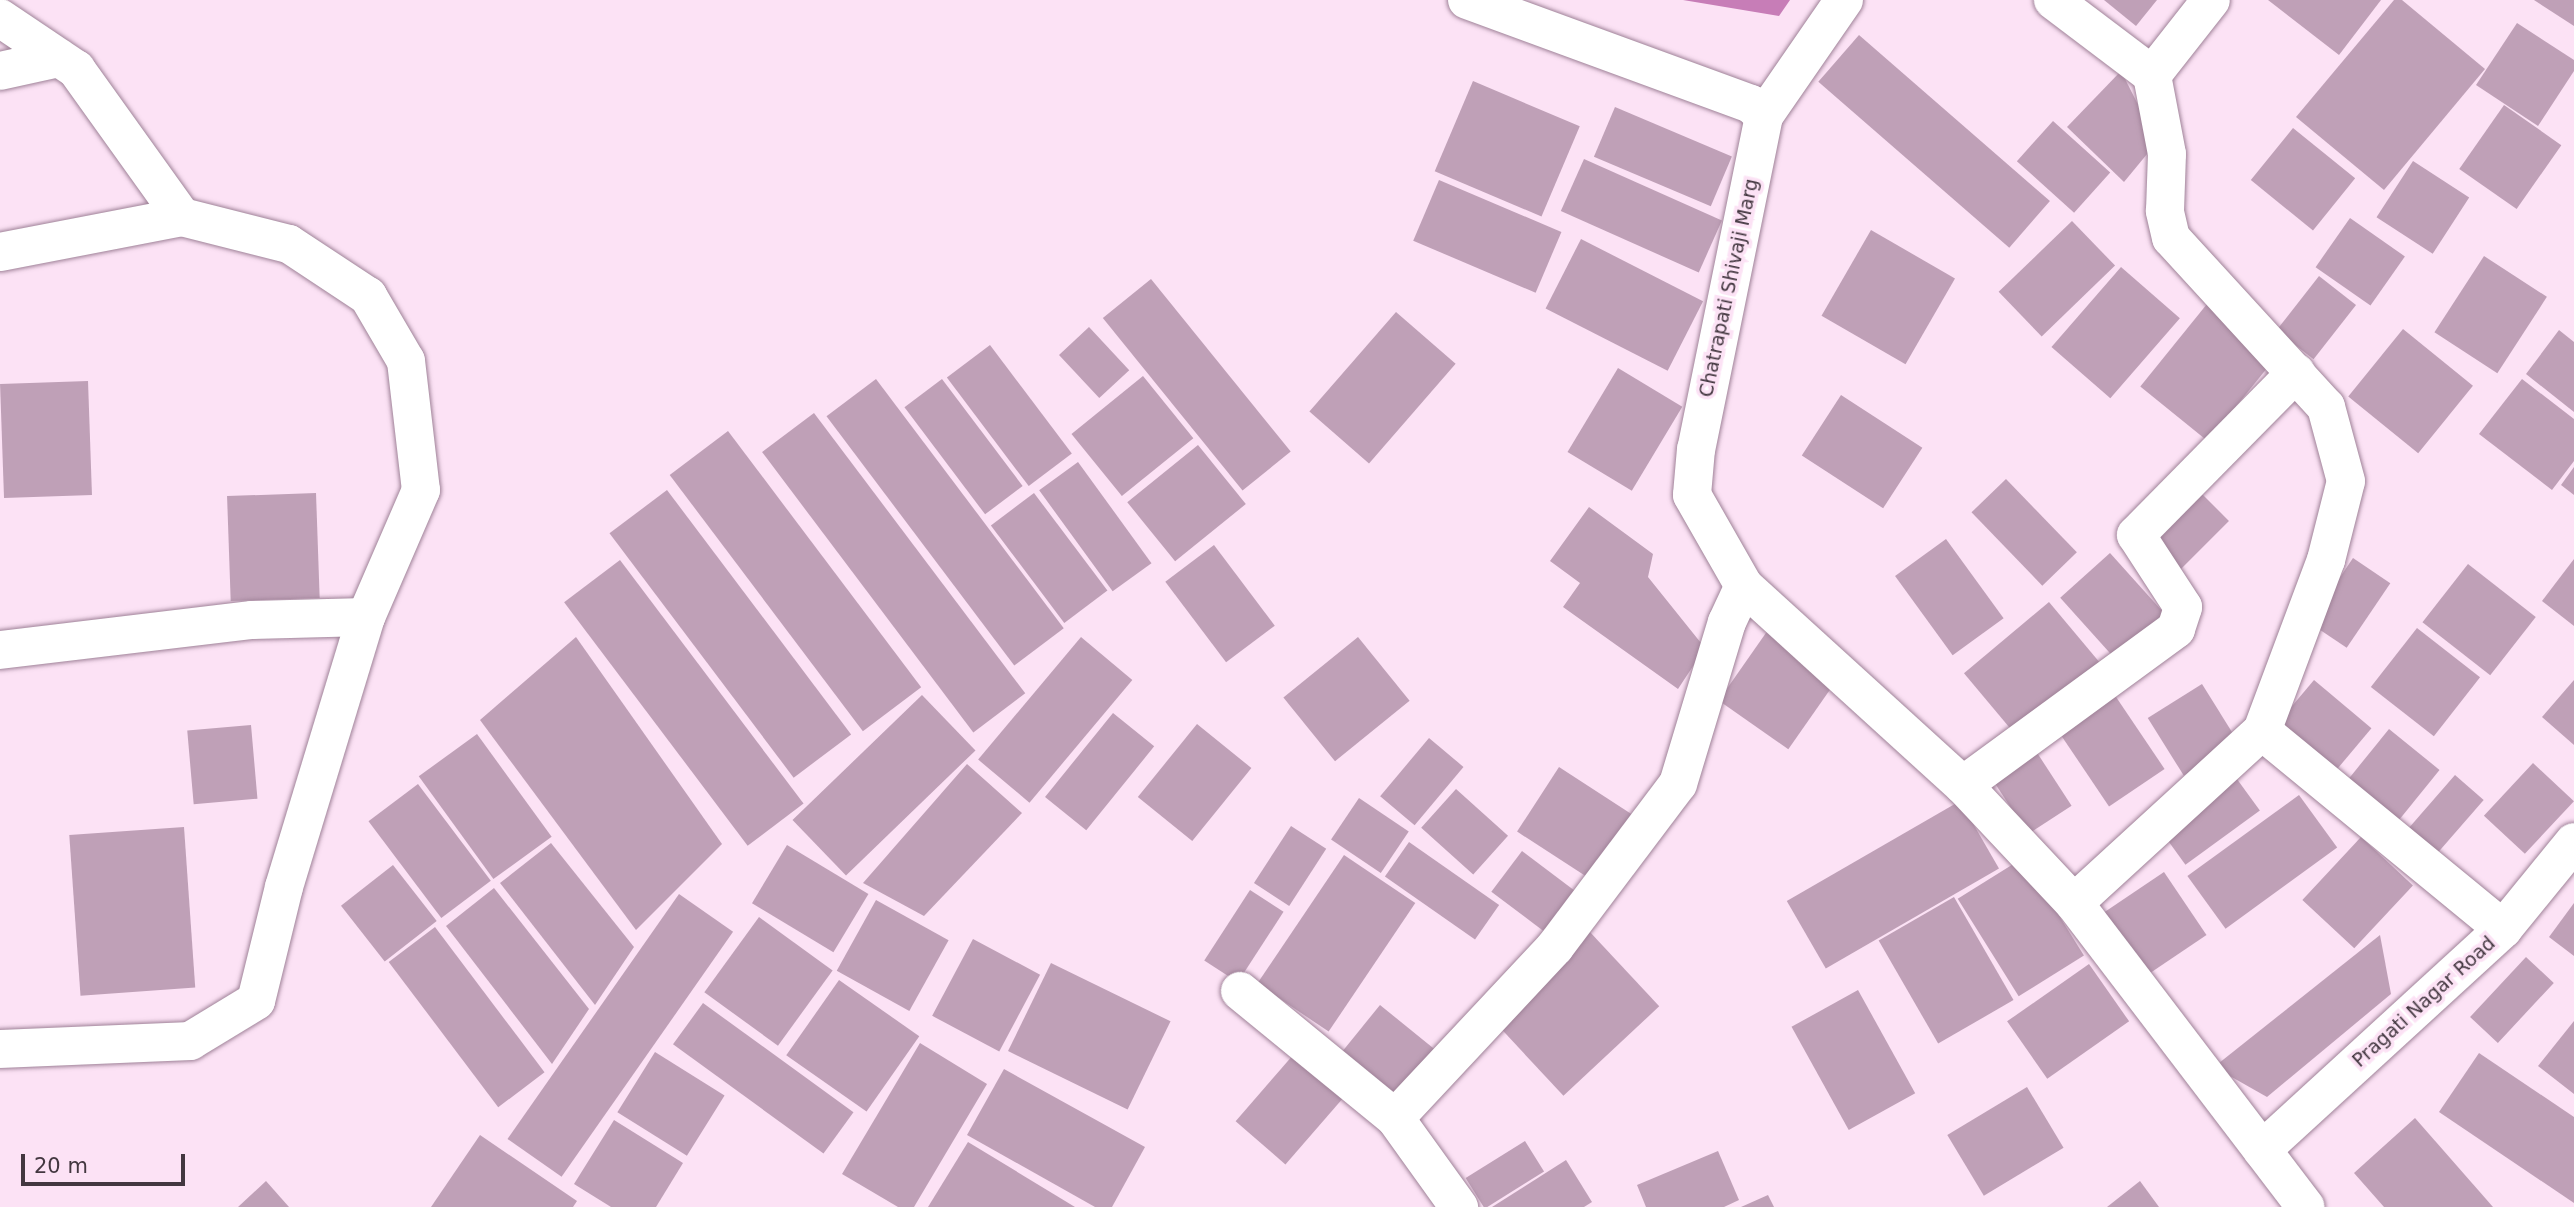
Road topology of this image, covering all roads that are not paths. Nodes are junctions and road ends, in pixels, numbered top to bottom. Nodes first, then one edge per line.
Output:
1 (1467, 0) edge
2 (1844, 0) edge
3 (2053, 0) edge
4 (2211, 0) edge
5 (0, 18) edge
6 (59, 58) junction
7 (0, 71) edge
8 (2152, 75) junction
9 (1764, 116) junction
10 (182, 217) junction
11 (0, 252) edge
12 (2296, 373) junction
13 (1744, 586) junction
14 (366, 617) junction
15 (0, 650) edge
16 (2262, 731) junction
17 (1964, 785) junction
18 (2574, 842) edge
19 (2074, 903) junction
20 (2503, 929) junction
21 (1240, 991) dead end
22 (0, 1049) edge
23 (1395, 1118) junction
24 (2262, 1150) junction
25 (1459, 1207) edge
26 (2306, 1207) edge

1 - 9 street
2 - 9 street, Chatrapati Shivaji Marg
3 - 8 street
4 - 8 street
5 - 6 street
6 - 7 street
6 - 10 street
8 - 12 street
9 - 13 street, Chatrapati Shivaji Marg
10 - 11 street
10 - 14 street
12 - 16 street
12 - 17 street
13 - 17 street, Chatrapati Shivaji Marg
13 - 23 street
14 - 15 street
14 - 22 street
16 - 19 street
16 - 20 street
17 - 19 street, Chatrapati Shivaji Marg
18 - 20 street, Pragati Nagar Road
19 - 24 street, Chatrapati Shivaji Marg
20 - 24 street, Pragati Nagar Road
21 - 23 street
23 - 25 street
24 - 26 street, Chatrapati Shivaji Marg

